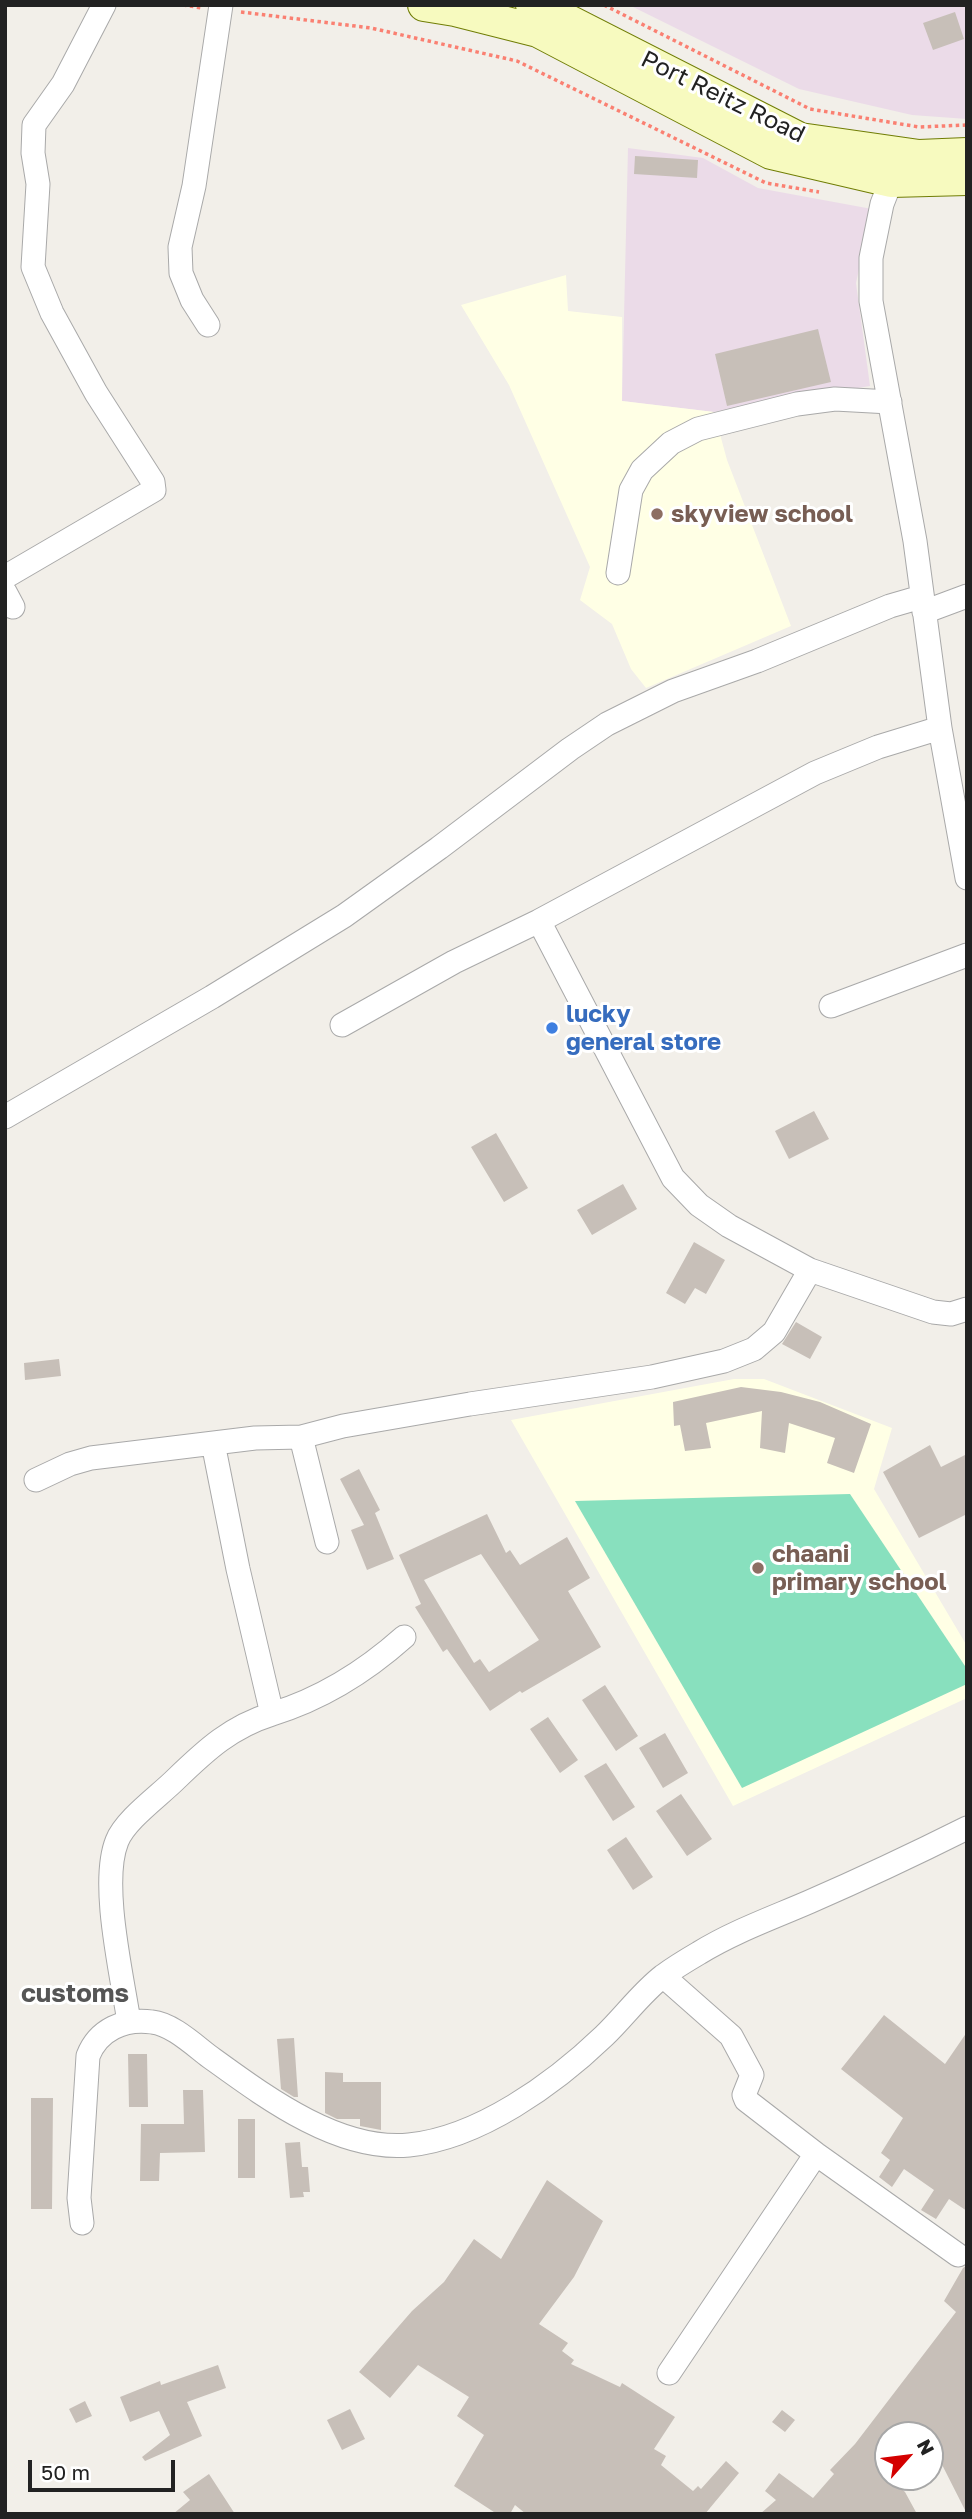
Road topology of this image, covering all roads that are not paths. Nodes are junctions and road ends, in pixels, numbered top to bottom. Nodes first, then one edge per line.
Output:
1 (104, 5) edge
2 (424, 5) edge
3 (532, 5) edge
4 (220, 7) edge
5 (967, 154) edge
6 (967, 179) edge
7 (891, 181) junction
8 (208, 325) dead end
9 (890, 402) junction
10 (618, 573) dead end
11 (5, 577) edge
12 (967, 596) edge
13 (922, 604) junction
14 (940, 728) junction
15 (967, 878) edge
16 (539, 921) junction
17 (967, 955) edge
18 (831, 1006) dead end
19 (342, 1025) dead end
20 (5, 1117) edge
21 (810, 1270) junction
22 (967, 1309) edge
23 (301, 1437) junction
24 (213, 1443) junction
25 (36, 1480) dead end
26 (327, 1542) dead end
27 (404, 1637) dead end
28 (272, 1714) junction
29 (967, 1828) edge
30 (663, 1976) junction
31 (129, 2022) junction
32 (816, 2154) junction
33 (82, 2223) dead end
34 (958, 2255) dead end
35 (669, 2373) dead end

1 - 11 street
2 - 7 main road
3 - 5 main road, Port Reitz Road
4 - 8 street
6 - 7 main road
7 - 9 street
9 - 10 street
9 - 13 street
12 - 13 street
13 - 14 street
13 - 20 street
14 - 15 street
14 - 16 street
16 - 19 street
16 - 21 street
17 - 18 street
21 - 22 street
21 - 23 street
23 - 24 street
23 - 26 street
24 - 25 street
24 - 28 street
27 - 28 street
28 - 31 street
29 - 30 street
30 - 31 street
30 - 32 street
31 - 33 street
32 - 34 street
32 - 35 street

